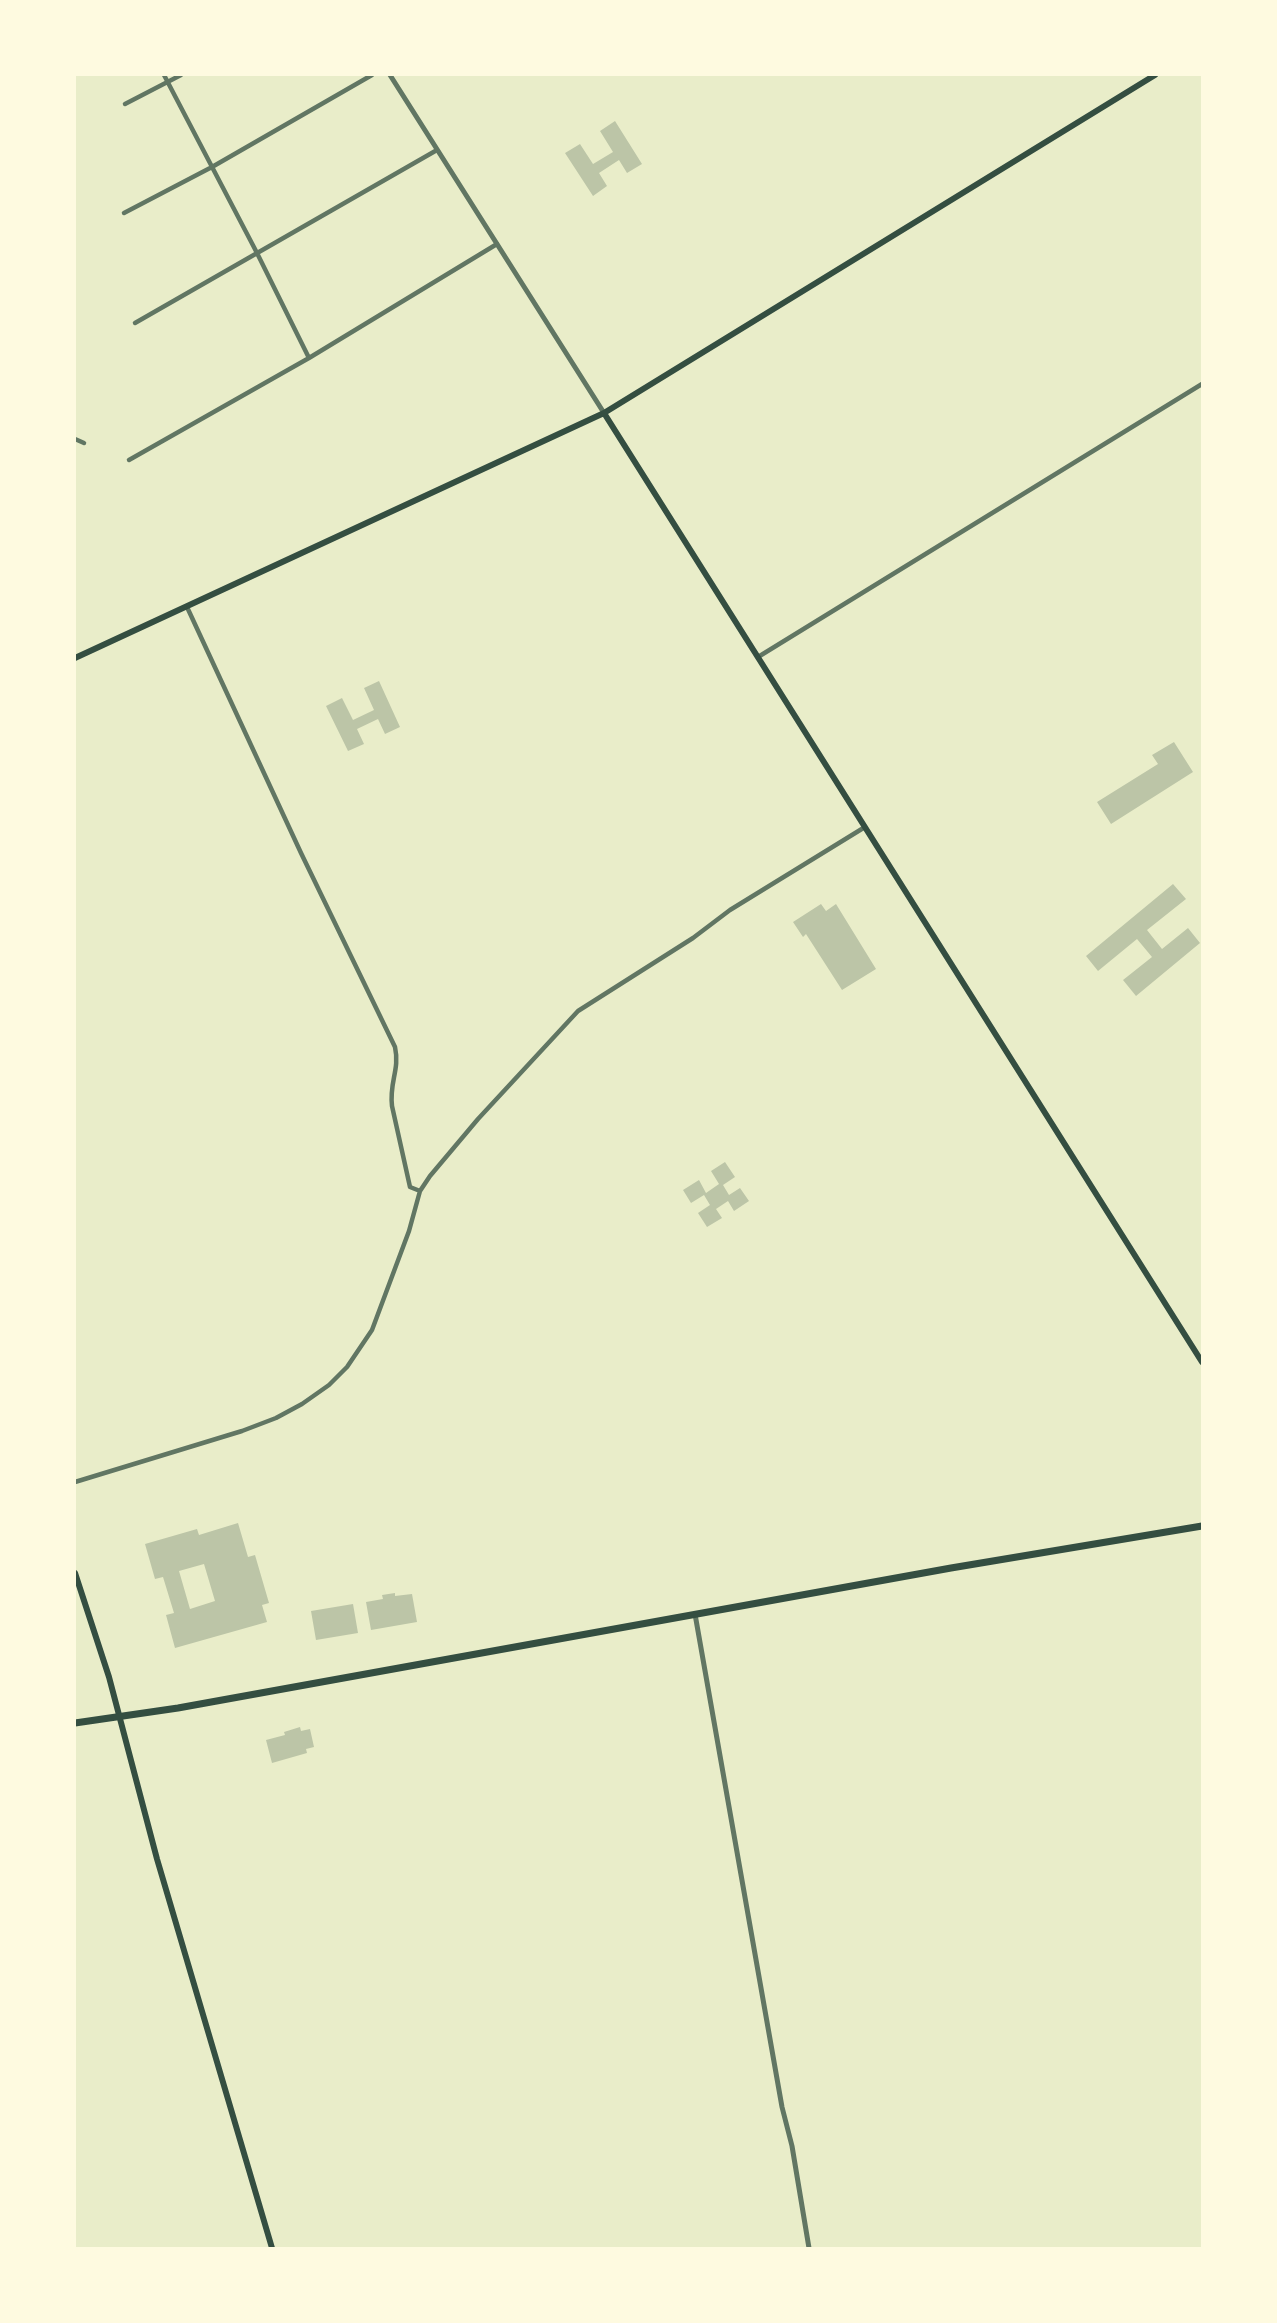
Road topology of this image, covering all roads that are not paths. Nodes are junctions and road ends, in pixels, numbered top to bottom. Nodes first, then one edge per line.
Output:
1 (164, 75) edge
2 (182, 75) edge
3 (372, 75) edge
4 (390, 75) edge
5 (1155, 75) edge
6 (1147, 77) edge
7 (168, 82) junction
8 (124, 104) dead end
9 (437, 150) junction
10 (212, 167) junction
11 (124, 213) dead end
12 (497, 244) junction
13 (257, 253) junction
14 (135, 323) dead end
15 (309, 358) junction
16 (1202, 384) edge
17 (604, 413) junction
18 (75, 439) edge
19 (84, 442) dead end
20 (129, 460) dead end
21 (187, 607) junction
22 (758, 657) junction
23 (75, 658) edge
24 (865, 827) junction
25 (420, 1191) junction
26 (1202, 1362) edge
27 (75, 1482) edge
28 (1202, 1526) edge
29 (75, 1574) edge
30 (695, 1614) junction
31 (120, 1717) junction
32 (75, 1723) edge
33 (272, 2248) edge
34 (810, 2248) edge

1 - 7 street
2 - 7 street
3 - 10 street
4 - 9 street
5 - 6 main road
6 - 17 main road
7 - 8 street
7 - 10 street
9 - 12 street
9 - 13 street
10 - 11 street
10 - 13 street
12 - 15 street
12 - 17 street
13 - 14 street
13 - 15 street
15 - 20 street
16 - 22 street
17 - 21 main road
17 - 22 main road
18 - 19 street
21 - 23 main road
21 - 25 street
22 - 24 main road
24 - 25 street
24 - 26 main road
25 - 27 street
28 - 30 main road
29 - 31 main road
30 - 31 main road
30 - 34 street
31 - 32 main road
31 - 33 main road

